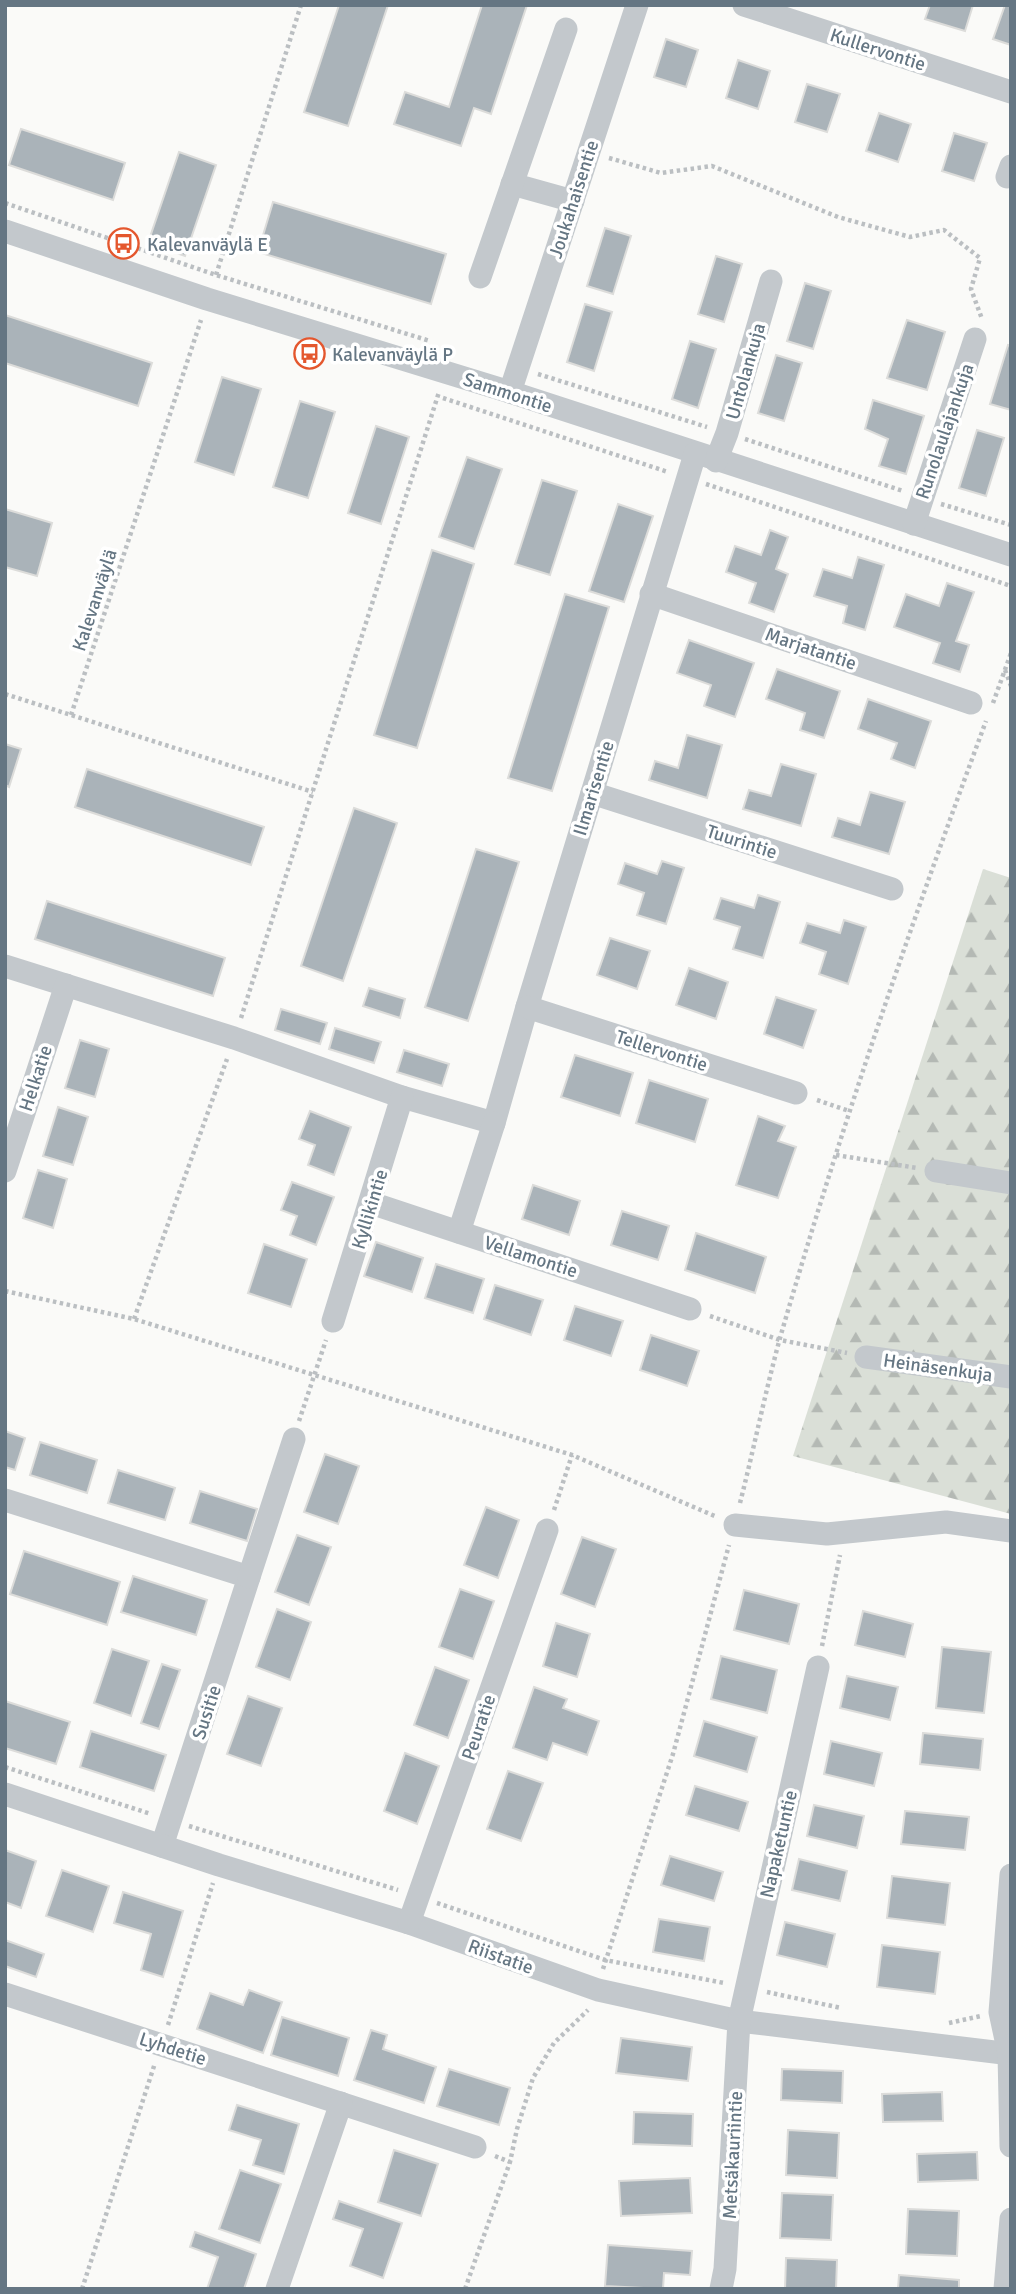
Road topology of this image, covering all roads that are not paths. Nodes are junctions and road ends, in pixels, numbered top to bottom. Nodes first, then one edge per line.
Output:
1 (637, 5) edge
2 (744, 5) edge
3 (566, 29) dead end
4 (1011, 92) edge
5 (512, 184) junction
6 (573, 201) junction
7 (5, 231) edge
8 (480, 277) dead end
9 (771, 281) dead end
10 (975, 339) road end
11 (510, 392) junction
12 (706, 458) junction
13 (914, 524) junction
14 (1011, 555) edge
15 (651, 594) junction
16 (981, 704) road end
17 (592, 793) junction
18 (892, 888) dead end
19 (5, 966) edge
20 (66, 985) junction
21 (527, 1007) junction
22 (796, 1093) road end
23 (402, 1097) junction
24 (494, 1123) junction
25 (5, 1171) edge
26 (936, 1171) road end
27 (1011, 1183) edge
28 (371, 1203) junction
29 (459, 1232) junction
30 (690, 1309) road end
31 (333, 1321) road end
32 (866, 1357) road end
33 (1011, 1377) edge
34 (294, 1439) road end
35 (5, 1500) edge
36 (735, 1525) road end
37 (547, 1530) road end
38 (1011, 1531) edge
39 (249, 1577) junction
40 (818, 1667) road end
41 (5, 1794) edge
42 (163, 1846) junction
43 (1011, 1874) edge
44 (409, 1923) junction
45 (5, 1994) edge
46 (738, 2021) junction
47 (1010, 2054) edge
48 (341, 2103) junction
49 (1011, 2146) edge
50 (475, 2147) dead end
51 (1011, 2219) edge
52 (277, 2289) edge
53 (721, 2289) edge
54 (1005, 2289) edge

1 - 6 street, Joukahaisentie
2 - 4 street, Kullervontie
3 - 5 street
5 - 6 street
5 - 8 street
6 - 11 street, Joukahaisentie
7 - 11 street, Sammontie
9 - 12 street, Untolankuja
10 - 13 street, Runolaulajankuja
11 - 12 street, Sammontie
12 - 13 street, Sammontie
12 - 15 street, Ilmarisentie
13 - 14 street, Sammontie
15 - 16 street, Marjatantie
15 - 17 street, Ilmarisentie
17 - 18 street, Tuurintie
17 - 21 street, Ilmarisentie
19 - 20 street
20 - 23 street
20 - 25 street, Helkatie
21 - 22 street, Tellervontie
21 - 24 street, Ilmarisentie
23 - 24 street
23 - 28 street, Kyllikintie
24 - 29 street, Ilmarisentie
26 - 27 street
28 - 29 street, Vellamontie
28 - 31 street, Kyllikintie
29 - 30 street, Vellamontie
32 - 33 street, Heinäsenkuja
34 - 39 street, Susitie
35 - 39 street
36 - 38 street
37 - 44 street, Peuratie
39 - 42 street, Susitie
40 - 46 street, Napaketuntie
41 - 42 street, Riistatie
42 - 44 street, Riistatie
43 - 47 street
44 - 46 street, Riistatie
45 - 48 street, Lyhdetie
46 - 47 street, Riistatie
46 - 53 street, Metsäkauriintie
47 - 49 street
48 - 50 street, Lyhdetie
48 - 52 street
51 - 54 street

